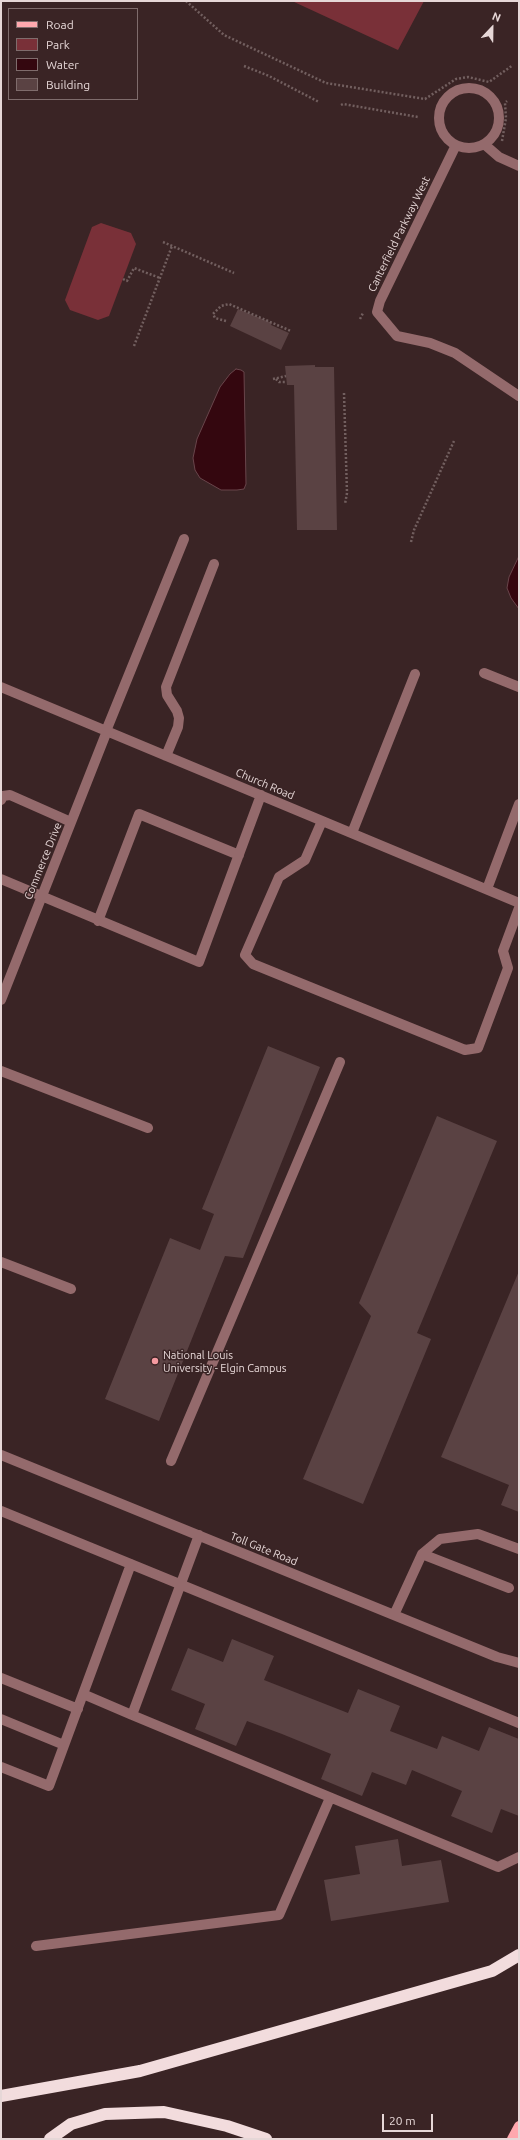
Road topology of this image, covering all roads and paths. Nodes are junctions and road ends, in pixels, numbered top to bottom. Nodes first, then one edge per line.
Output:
1 (186, 1) edge
2 (514, 65) dead end
3 (244, 66) dead end
4 (507, 101) dead end
5 (319, 102) dead end
6 (341, 105) dead end
7 (418, 117) dead end
8 (484, 144) junction
9 (502, 144) dead end
10 (456, 145) junction
11 (519, 166) edge
12 (164, 242) dead end
13 (172, 246) junction
14 (234, 273) dead end
15 (160, 278) junction
16 (123, 279) dead end
17 (226, 321) dead end
18 (291, 331) dead end
19 (134, 346) dead end
20 (286, 376) dead end
21 (285, 382) dead end
22 (344, 393) dead end
23 (519, 396) edge
24 (454, 441) dead end
25 (345, 504) dead end
26 (184, 539) dead end
27 (411, 542) dead end
28 (214, 564) dead end
29 (484, 673) dead end
30 (415, 674) dead end
31 (1, 686) edge
32 (519, 688) edge
33 (107, 731) junction
34 (166, 756) junction
35 (261, 796) junction
36 (2, 798) edge
37 (519, 804) edge
38 (322, 821) junction
39 (71, 822) junction
40 (352, 833) junction
41 (238, 855) junction
42 (1, 879) edge
43 (487, 889) junction
44 (41, 897) junction
45 (519, 903) edge
46 (519, 908) edge
47 (98, 921) junction
48 (1, 1000) edge
49 (340, 1062) dead end
50 (1, 1071) edge
51 (148, 1128) dead end
52 (1, 1262) edge
53 (71, 1289) dead end
54 (1, 1457) edge
55 (171, 1461) dead end
56 (1, 1511) edge
57 (198, 1535) junction
58 (519, 1549) edge
59 (422, 1554) junction
60 (131, 1564) junction
61 (181, 1584) junction
62 (509, 1588) dead end
63 (394, 1615) junction
64 (519, 1663) edge
65 (1, 1678) edge
66 (83, 1694) junction
67 (78, 1709) junction
68 (132, 1715) junction
69 (1, 1719) edge
70 (519, 1723) edge
71 (64, 1745) junction
72 (1, 1767) edge
73 (330, 1798) junction
74 (519, 1857) edge
75 (36, 1946) dead end
76 (519, 1955) edge
77 (1, 2096) edge
78 (519, 2126) edge
79 (50, 2139) edge
80 (266, 2139) edge
81 (512, 2139) edge

1 - 2 path
3 - 5 path
4 - 9 path
6 - 7 path
8 - 10 street
8 - 10 street
8 - 11 street
10 - 23 street, Canterfield Parkway West
12 - 13 path
13 - 14 path
13 - 15 path
15 - 16 path
15 - 19 path
17 - 18 path
20 - 21 path
22 - 25 path
24 - 27 path
26 - 33 street, Commerce Drive
28 - 34 street
29 - 32 street
30 - 40 street
31 - 33 street, Church Road
33 - 34 street, Church Road
33 - 39 street, Commerce Drive
34 - 35 street, Church Road
35 - 38 street, Church Road
35 - 41 street
36 - 39 street
37 - 43 street
38 - 40 street, Church Road
38 - 46 street
39 - 44 street, Commerce Drive
40 - 43 street, Church Road
41 - 47 street
41 - 47 street
42 - 44 street
43 - 45 street, Church Road
44 - 47 street
44 - 48 street, Commerce Drive
49 - 55 street
50 - 51 street
52 - 53 street
54 - 57 street, Toll Gate Road
56 - 60 street
57 - 61 street
57 - 63 street, Toll Gate Road
58 - 59 street
59 - 62 street
59 - 63 street
60 - 61 street
60 - 66 street
61 - 68 street
61 - 70 street
63 - 64 street, Toll Gate Road
65 - 67 street
66 - 67 street
66 - 68 street
67 - 71 street
68 - 73 street
69 - 71 street
71 - 72 street
73 - 74 street
73 - 75 street
76 - 77 highway
78 - 81 main road
79 - 80 highway

